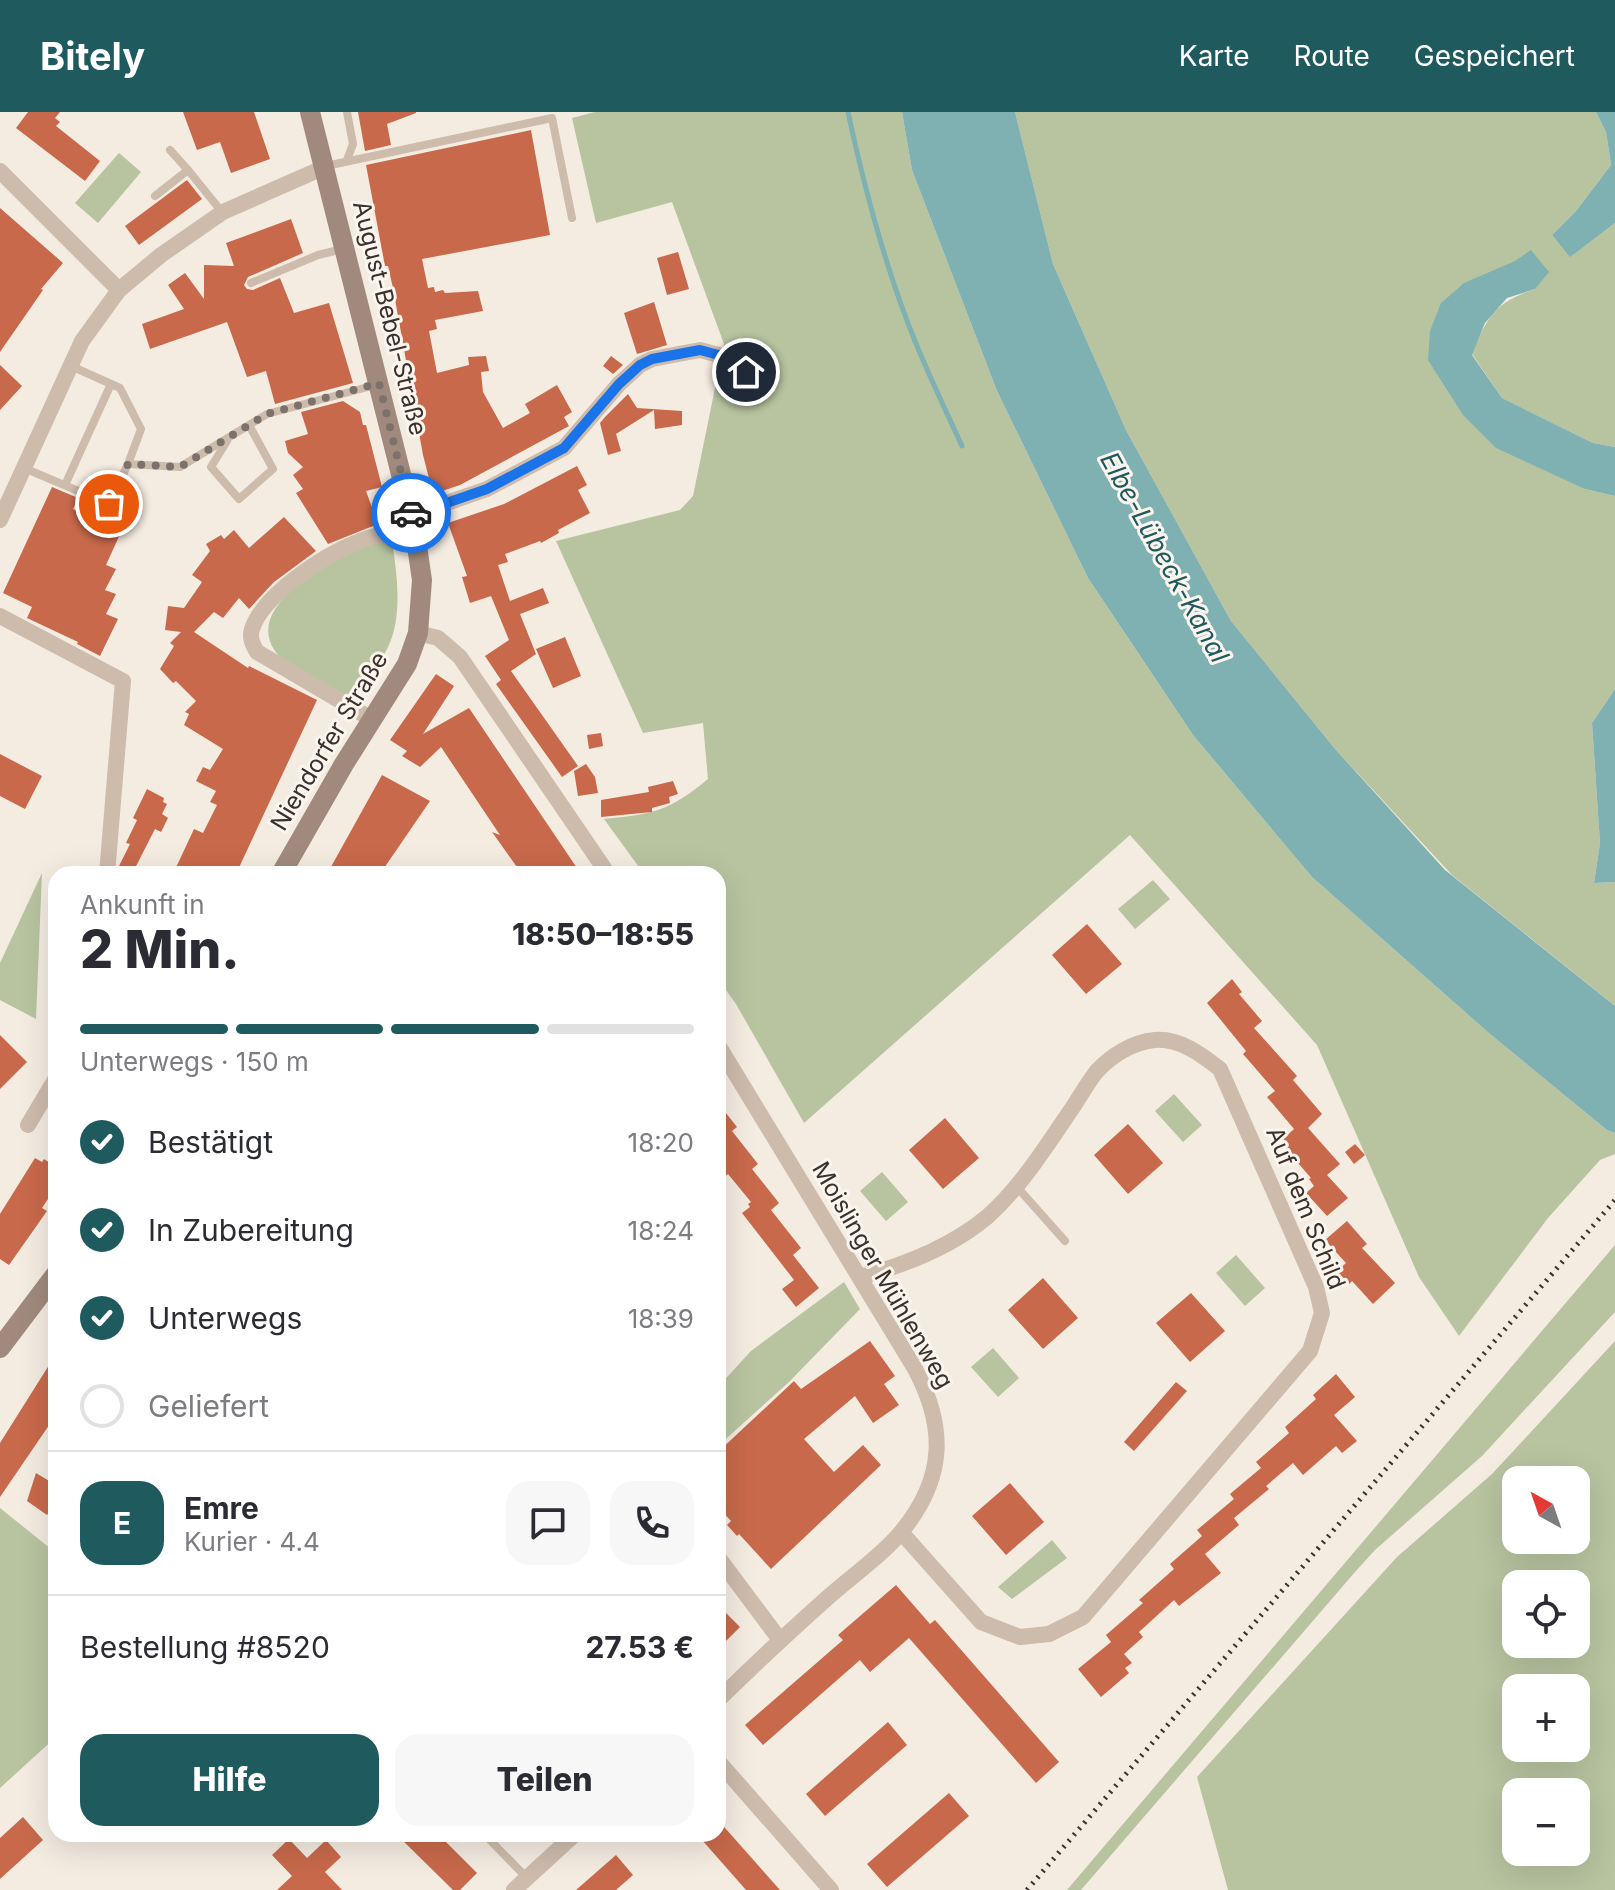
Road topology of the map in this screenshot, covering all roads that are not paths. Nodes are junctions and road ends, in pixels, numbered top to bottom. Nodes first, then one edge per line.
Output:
1 (310, 112) edge
2 (347, 112) edge
3 (170, 150) dead end
4 (347, 160) junction
5 (325, 167) junction
6 (188, 170) junction
7 (0, 171) edge
8 (155, 196) dead end
9 (223, 212) junction
10 (572, 218) dead end
11 (346, 249) junction
12 (251, 283) dead end
13 (119, 290) junction
14 (71, 366) junction
15 (746, 372) dead end
16 (379, 383) junction
17 (111, 384) junction
18 (249, 425) junction
19 (229, 438) junction
20 (128, 464) junction
21 (24, 468) junction
22 (65, 485) junction
23 (0, 520) edge
24 (413, 520) junction
25 (0, 616) edge
26 (418, 633) junction
27 (373, 720) junction
28 (108, 866) edge
29 (285, 866) edge
30 (603, 866) edge
31 (726, 1058) edge
32 (48, 1091) edge
33 (28, 1125) dead end
34 (1017, 1187) junction
35 (1065, 1241) dead end
36 (860, 1277) junction
37 (48, 1284) edge
38 (1, 1346) edge
39 (901, 1532) junction
40 (726, 1568) edge
41 (780, 1640) junction
42 (726, 1687) edge
43 (726, 1770) edge
44 (490, 1842) edge
45 (566, 1842) edge
46 (520, 1884) edge
47 (831, 1890) edge

1 - 5 main road, August-Bebel-Straße
2 - 4 lane
3 - 6 lane
4 - 5 lane
4 - 10 lane
5 - 9 street
5 - 11 main road, August-Bebel-Straße
6 - 8 lane
6 - 9 lane
7 - 13 street
9 - 13 street
11 - 12 lane
11 - 16 main road, August-Bebel-Straße
13 - 14 street
14 - 17 lane
14 - 21 street
15 - 24 street
16 - 18 lane
16 - 24 main road, August-Bebel-Straße
17 - 20 lane
17 - 22 lane
18 - 19 lane
18 - 19 lane
19 - 20 lane
20 - 22 lane
21 - 22 lane
21 - 23 street
24 - 26 main road, August-Bebel-Straße
24 - 27 street
25 - 28 street
26 - 27 main road, Niendorfer Straße
26 - 30 street
27 - 29 main road, Niendorfer Straße
31 - 36 street, Moislinger Mühlenweg
32 - 33 street
34 - 35 lane
34 - 36 street, Auf dem Schild
34 - 39 street, Auf dem Schild
36 - 39 street, Moislinger Mühlenweg
37 - 38 main road
39 - 41 street, Moislinger Mühlenweg
40 - 41 street
41 - 42 street, Moislinger Mühlenweg
43 - 47 street
44 - 46 lane
45 - 46 street

